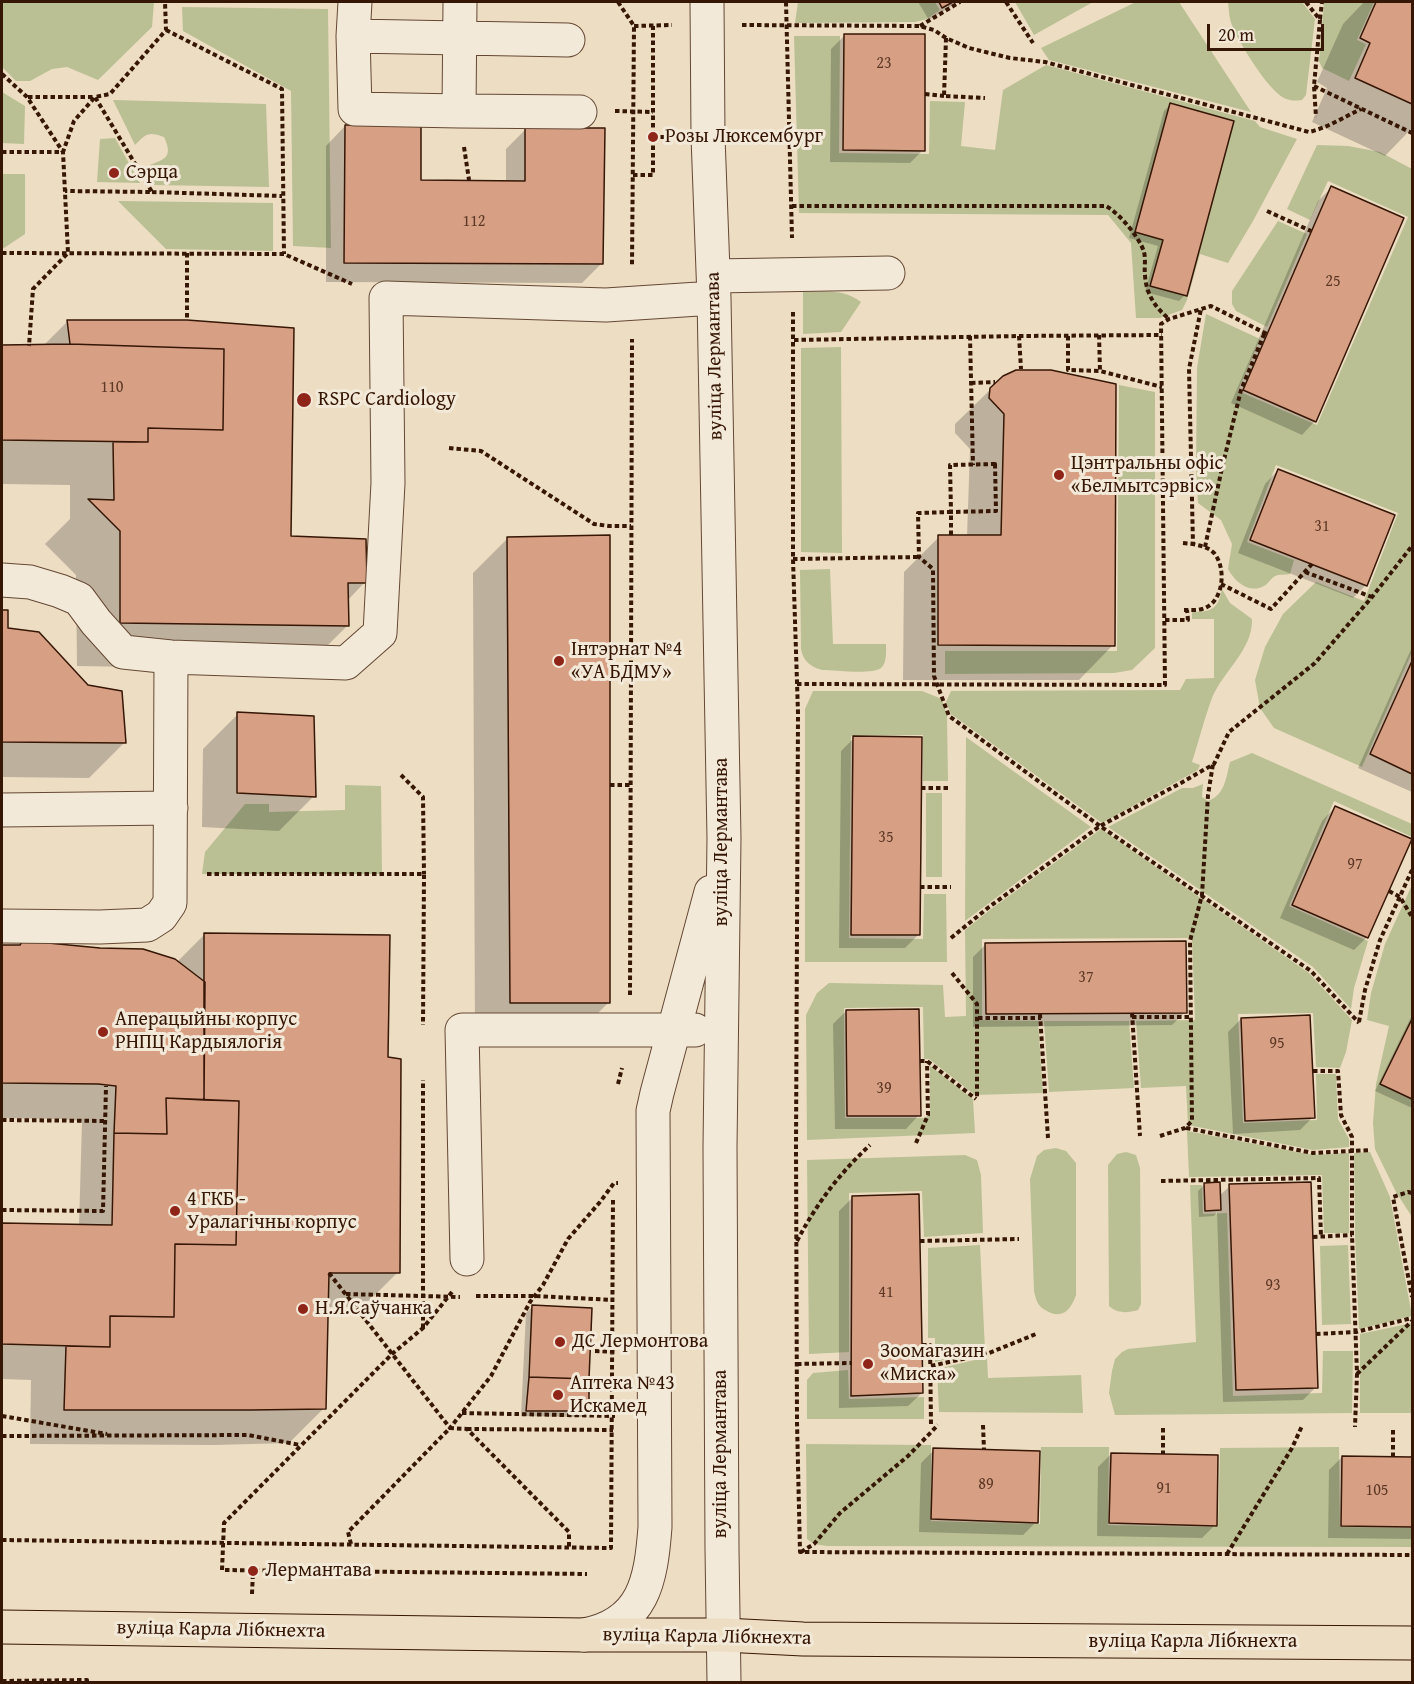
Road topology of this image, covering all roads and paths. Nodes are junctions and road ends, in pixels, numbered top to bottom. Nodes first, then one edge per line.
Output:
1 (165, 2) edge
2 (355, 2) edge
3 (460, 2) edge
4 (618, 2) edge
5 (707, 2) edge
6 (786, 2) edge
7 (960, 2) edge
8 (1006, 2) edge
9 (1306, 2) edge
10 (1322, 2) edge
11 (1320, 20) junction
12 (653, 26) dead end
13 (787, 26) junction
14 (919, 27) junction
15 (166, 30) junction
16 (354, 36) junction
17 (460, 38) junction
18 (946, 38) junction
19 (568, 40) dead end
20 (1033, 43) dead end
21 (2, 74) edge
22 (1314, 87) junction
23 (925, 94) dead end
24 (944, 96) junction
25 (27, 97) junction
26 (95, 97) junction
27 (985, 98) dead end
28 (1361, 109) junction
29 (459, 111) junction
30 (580, 112) dead end
31 (1316, 117) dead end
32 (1413, 134) edge
33 (2, 152) edge
34 (63, 152) junction
35 (633, 175) junction
36 (65, 191) junction
37 (152, 192) junction
38 (282, 196) junction
39 (792, 206) junction
40 (1267, 211) dead end
41 (1311, 231) dead end
42 (2, 253) edge
43 (68, 253) junction
44 (187, 253) junction
45 (284, 254) junction
46 (888, 273) dead end
47 (793, 275) junction
48 (714, 287) junction
49 (386, 298) junction
50 (632, 303) junction
51 (1202, 308) junction
52 (1169, 319) junction
53 (188, 320) dead end
54 (1162, 335) junction
55 (970, 336) junction
56 (1019, 336) junction
57 (1068, 336) junction
58 (1099, 336) junction
59 (793, 340) junction
60 (29, 346) dead end
61 (1021, 369) dead end
62 (1100, 371) junction
63 (995, 382) dead end
64 (971, 383) junction
65 (1162, 387) junction
66 (449, 447) dead end
67 (973, 465) junction
68 (951, 512) junction
69 (631, 526) junction
70 (951, 535) dead end
71 (1183, 543) dead end
72 (1193, 544) junction
73 (1413, 546) edge
74 (1205, 547) junction
75 (919, 557) junction
76 (793, 559) junction
77 (1312, 564) dead end
78 (1305, 572) junction
79 (2, 580) edge
80 (1221, 584) junction
81 (1372, 597) junction
82 (1165, 620) junction
83 (171, 657) junction
84 (797, 684) junction
85 (937, 684) junction
86 (1214, 764) junction
87 (401, 775) dead end
88 (610, 785) dead end
89 (630, 785) junction
90 (921, 788) dead end
91 (950, 788) dead end
92 (171, 808) junction
93 (2, 810) edge
94 (1100, 826) junction
95 (724, 838) junction
96 (1413, 870) edge
97 (170, 874) junction
98 (424, 874) junction
99 (920, 887) dead end
100 (951, 887) dead end
101 (1389, 891) dead end
102 (1202, 895) junction
103 (1400, 897) junction
104 (1413, 917) edge
105 (2, 926) edge
106 (951, 938) dead end
107 (952, 973) dead end
108 (1191, 1017) junction
109 (978, 1018) junction
110 (423, 1026) dead end
111 (721, 1029) junction
112 (629, 1030) junction
113 (674, 1030) junction
114 (920, 1061) dead end
115 (927, 1061) junction
116 (1313, 1071) dead end
117 (423, 1073) dead end
118 (618, 1085) dead end
119 (106, 1086) dead end
120 (2, 1120) edge
121 (106, 1121) junction
122 (1185, 1128) junction
123 (1140, 1136) dead end
124 (1160, 1136) dead end
125 (1048, 1138) dead end
126 (916, 1143) dead end
127 (870, 1145) dead end
128 (1371, 1150) dead end
129 (1351, 1151) junction
130 (1161, 1181) dead end
131 (1413, 1186) edge
132 (1410, 1193) edge
133 (2, 1210) edge
134 (1352, 1236) junction
135 (1313, 1237) dead end
136 (1321, 1237) junction
137 (1019, 1239) dead end
138 (797, 1241) junction
139 (920, 1241) dead end
140 (467, 1259) dead end
141 (330, 1273) dead end
142 (452, 1292) dead end
143 (1413, 1297) edge
144 (1413, 1320) edge
145 (423, 1328) junction
146 (1356, 1332) junction
147 (1035, 1334) dead end
148 (1316, 1334) dead end
149 (922, 1345) dead end
150 (595, 1351) dead end
151 (613, 1352) junction
152 (619, 1352) dead end
153 (392, 1354) junction
154 (852, 1363) dead end
155 (797, 1364) junction
156 (931, 1366) junction
157 (1357, 1374) junction
158 (462, 1413) junction
159 (2, 1416) edge
160 (613, 1416) junction
161 (624, 1416) dead end
162 (931, 1424) dead end
163 (938, 1425) dead end
164 (983, 1425) dead end
165 (1302, 1426) dead end
166 (1355, 1427) dead end
167 (1394, 1427) dead end
168 (450, 1428) junction
169 (1163, 1428) dead end
170 (466, 1429) junction
171 (613, 1430) junction
172 (2, 1436) edge
173 (119, 1436) junction
174 (301, 1446) junction
175 (984, 1449) dead end
176 (1163, 1454) dead end
177 (1393, 1456) dead end
178 (2, 1540) edge
179 (223, 1543) junction
180 (351, 1544) junction
181 (569, 1547) junction
182 (800, 1552) junction
183 (1227, 1554) junction
184 (1413, 1555) edge
185 (586, 1575) dead end
186 (2, 1628) edge
187 (584, 1635) junction
188 (724, 1635) junction
189 (1413, 1643) edge
190 (2, 1681) edge
191 (87, 1683) edge
192 (724, 1683) edge

1 - 15 path
2 - 16 street
3 - 17 street
4 - 35 path
5 - 48 street, вуліца Лермантава
6 - 13 path
7 - 14 path
8 - 20 path
9 - 11 path
10 - 11 path
11 - 22 path
12 - 35 path
13 - 14 path
13 - 39 path
14 - 18 path
15 - 26 path
15 - 38 path
16 - 17 street
16 - 29 street
17 - 19 street
17 - 29 street
18 - 24 path
18 - 28 path
21 - 25 path
22 - 28 path
22 - 31 path
23 - 24 path
24 - 27 path
25 - 26 path
25 - 34 path
26 - 34 path
26 - 37 path
28 - 32 path
29 - 30 street
33 - 34 path
34 - 36 path
35 - 50 path
36 - 37 path
36 - 43 path
37 - 38 path
38 - 45 path
39 - 47 path
39 - 52 path
40 - 41 path
42 - 43 path
43 - 44 path
43 - 60 path
44 - 45 path
44 - 53 path
45 - 49 path
46 - 47 street
47 - 48 street
47 - 59 path
48 - 50 street
48 - 95 street, вуліца Лермантава
49 - 50 street
49 - 83 street
50 - 69 path
51 - 52 path
51 - 72 path
51 - 74 path
52 - 54 path
54 - 58 path
54 - 65 path
55 - 56 path
55 - 59 path
55 - 64 path
56 - 57 path
56 - 61 path
57 - 58 path
57 - 62 path
58 - 62 path
59 - 76 path
62 - 65 path
63 - 64 path
64 - 67 path
65 - 82 path
66 - 69 path
67 - 68 path
67 - 68 path
68 - 70 path
68 - 75 path
69 - 89 path
71 - 72 path
72 - 74 path
73 - 81 path
74 - 80 path
75 - 76 path
75 - 85 path
76 - 84 path
77 - 78 path
78 - 80 path
78 - 81 path
79 - 83 street
80 - 82 path
81 - 86 path
82 - 85 path
83 - 92 street
84 - 85 path
84 - 138 path
85 - 94 path
86 - 94 path
86 - 102 path
87 - 98 path
88 - 89 path
89 - 112 path
90 - 91 path
92 - 93 street
92 - 97 street
94 - 102 path
94 - 106 path
95 - 111 street, вуліца Лермантава
95 - 113 street
96 - 103 path
97 - 98 path
97 - 105 street
98 - 110 path
99 - 100 path
101 - 103 path
102 - 103 path
102 - 108 path
103 - 104 path
107 - 109 path
108 - 122 path
108 - 123 path
109 - 115 path
109 - 125 path
111 - 113 street
111 - 188 street, вуліца Лермантава
112 - 113 street
112 - 118 path
112 - 140 street
113 - 187 street
114 - 115 path
115 - 126 path
116 - 129 path
117 - 145 path
119 - 121 path
120 - 121 path
121 - 133 path
122 - 124 path
122 - 129 path
127 - 138 path
128 - 129 path
129 - 134 path
130 - 136 path
131 - 132 path
132 - 143 path
134 - 136 path
134 - 146 path
135 - 136 path
137 - 139 path
138 - 155 path
141 - 153 path
142 - 145 path
144 - 146 path
144 - 157 path
145 - 153 path
146 - 148 path
146 - 157 path
147 - 156 path
149 - 156 path
150 - 151 path
151 - 152 path
151 - 158 path
151 - 160 path
153 - 168 path
153 - 174 path
154 - 155 path
155 - 182 path
156 - 162 path
157 - 166 path
158 - 160 path
158 - 168 path
159 - 173 path
160 - 161 path
160 - 171 path
163 - 182 path
164 - 175 path
165 - 183 path
167 - 177 path
168 - 170 path
168 - 180 path
169 - 176 path
170 - 171 path
170 - 181 path
171 - 181 path
172 - 173 path
173 - 174 path
174 - 179 path
178 - 179 path
179 - 180 path
179 - 185 path
180 - 181 path
182 - 183 path
183 - 184 path
186 - 187 main road, вуліца Карла Лібкнехта
187 - 188 main road, вуліца Карла Лібкнехта
188 - 189 main road, вуліца Карла Лібкнехта
188 - 192 street, вуліца Лермантава
190 - 191 path

